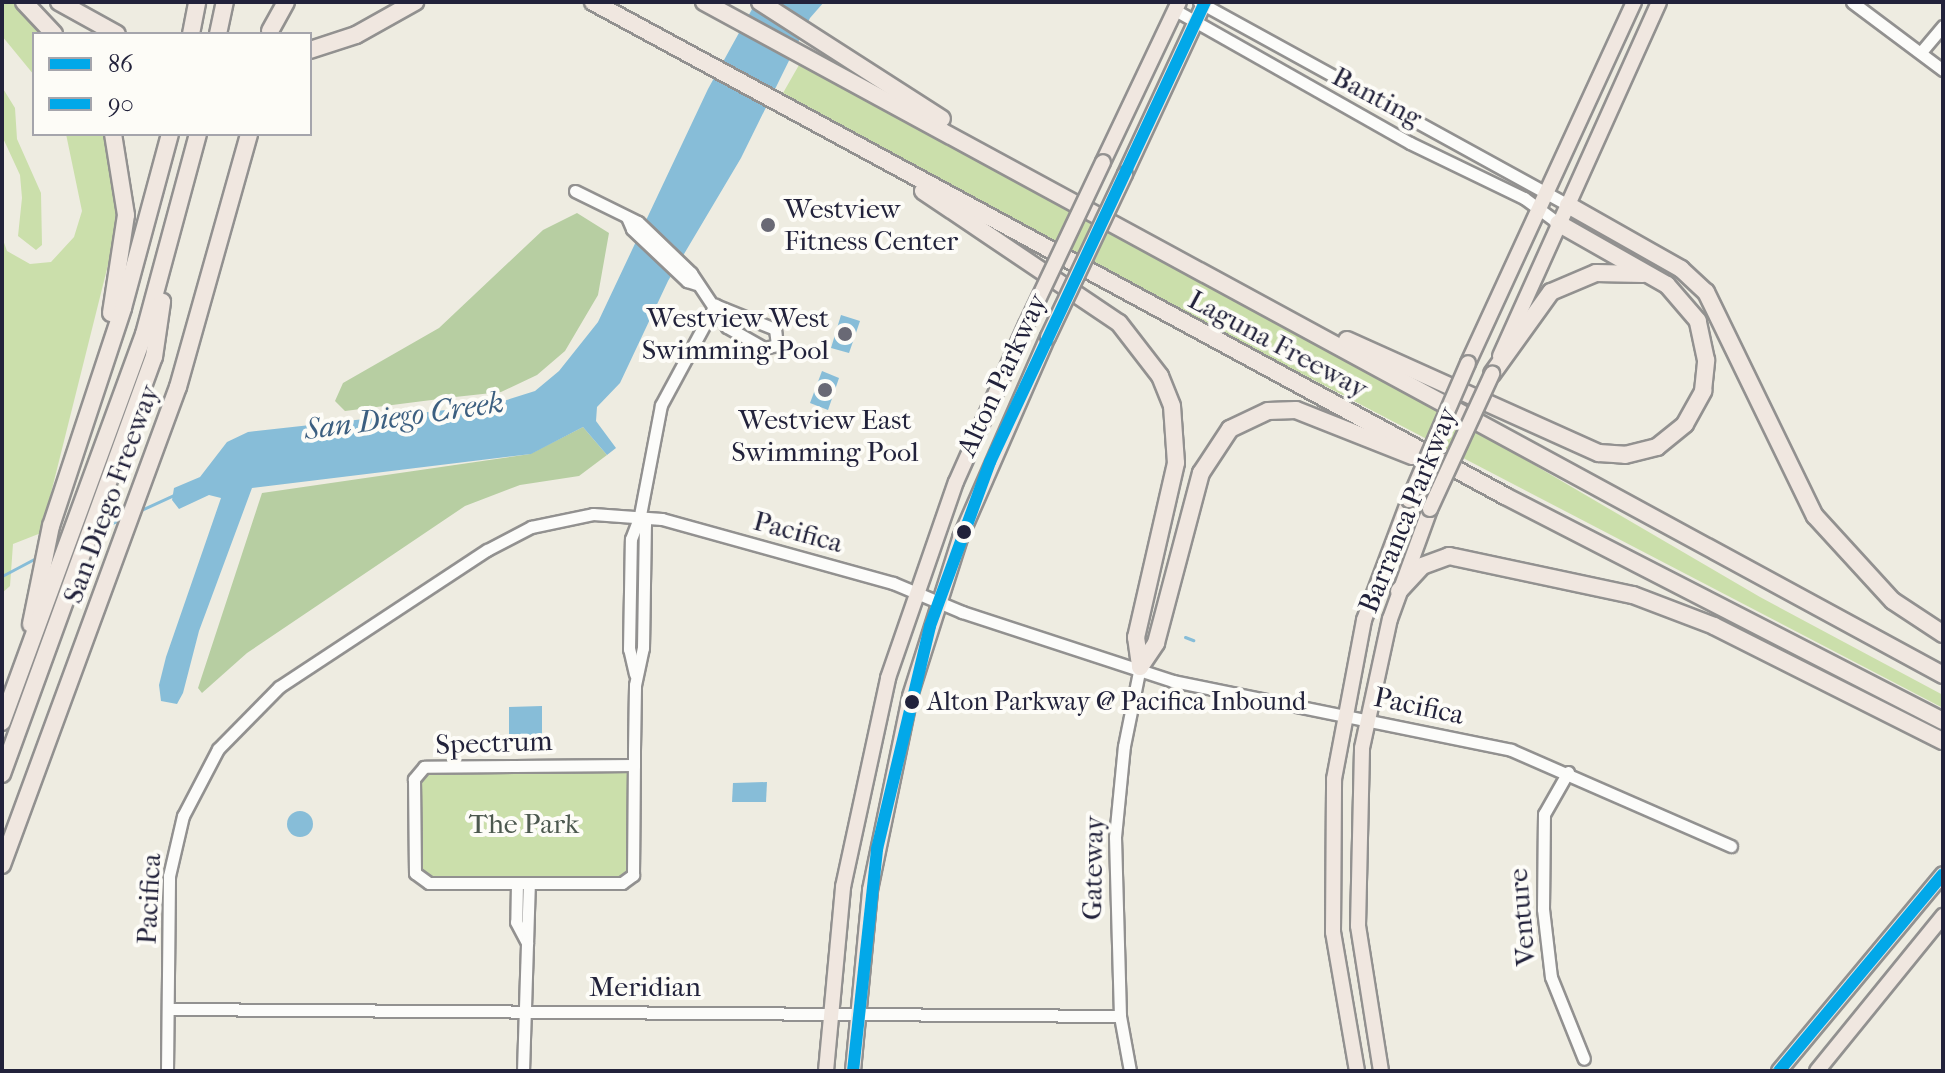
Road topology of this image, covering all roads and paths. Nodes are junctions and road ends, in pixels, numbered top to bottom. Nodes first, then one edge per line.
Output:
1 (24, 2) edge
2 (59, 2) edge
3 (197, 2) edge
4 (225, 2) edge
5 (276, 2) edge
6 (286, 2) edge
7 (415, 2) edge
8 (593, 2) edge
9 (704, 2) edge
10 (760, 2) edge
11 (1634, 2) edge
12 (1659, 2) edge
13 (1852, 2) edge
14 (1203, 3) edge
15 (1177, 6) edge
16 (1196, 22) junction
17 (1943, 26) edge
18 (52, 32) edge
19 (113, 32) edge
20 (191, 32) edge
21 (218, 32) edge
22 (270, 32) edge
23 (271, 32) edge
24 (313, 49) edge
25 (1921, 52) junction
26 (1943, 70) edge
27 (113, 136) edge
28 (170, 136) edge
29 (198, 136) edge
30 (248, 136) edge
31 (898, 169) junction
32 (1040, 183) junction
33 (575, 191) dead end
34 (1548, 191) junction
35 (1568, 205) junction
36 (1540, 209) junction
37 (1558, 223) junction
38 (172, 241) junction
39 (1650, 274) junction
40 (1226, 284) junction
41 (715, 305) junction
42 (1492, 374) junction
43 (94, 397) junction
44 (1505, 496) junction
45 (640, 515) junction
46 (1856, 564) junction
47 (915, 591) junction
48 (1399, 591) junction
49 (939, 602) junction
50 (1943, 624) edge
51 (1943, 634) edge
52 (25, 658) junction
53 (1140, 667) junction
54 (1942, 674) edge
55 (1343, 714) junction
56 (1366, 721) junction
57 (1943, 721) edge
58 (2, 722) edge
59 (1943, 741) edge
60 (634, 765) junction
61 (1568, 772) junction
62 (2, 774) edge
63 (1731, 846) dead end
64 (2, 865) edge
65 (1943, 874) edge
66 (523, 883) junction
67 (1943, 916) edge
68 (169, 1009) junction
69 (525, 1010) junction
70 (830, 1012) junction
71 (857, 1012) junction
72 (1120, 1016) junction
73 (1584, 1059) dead end
74 (167, 1071) edge
75 (523, 1071) edge
76 (826, 1071) edge
77 (853, 1071) edge
78 (1130, 1071) edge
79 (1357, 1071) edge
80 (1381, 1071) edge
81 (1779, 1071) edge
82 (1817, 1071) edge

1 - 18 highway
2 - 19 highway
3 - 20 highway
4 - 21 highway
5 - 22 highway
6 - 23 highway
7 - 24 highway
8 - 31 highway, Laguna Freeway
9 - 32 highway, Laguna Freeway
10 - 32 highway
11 - 34 main road, Barranca Parkway
12 - 35 main road, Barranca Parkway
13 - 25 street
14 - 16 main road, Alton Parkway
14 - 34 street, Banting
15 - 16 street, Banting
15 - 47 main road, Alton Parkway, bridge
16 - 36 street, Banting
16 - 49 main road, Alton Parkway, bridge
17 - 25 street
25 - 26 street
27 - 43 highway
28 - 43 highway
29 - 38 highway, San Diego Freeway
30 - 64 highway, San Diego Freeway
31 - 44 highway, Laguna Freeway
31 - 53 highway
32 - 40 highway, Laguna Freeway
33 - 41 street
34 - 35 street, Banting
34 - 36 main road, Barranca Parkway
35 - 37 main road, Barranca Parkway
35 - 46 highway
36 - 37 street, Banting
36 - 55 main road, Barranca Parkway, bridge
37 - 39 highway
37 - 42 main road, Barranca Parkway
38 - 52 highway, San Diego Freeway
38 - 62 highway
39 - 40 highway
39 - 42 highway
40 - 54 highway, Laguna Freeway
41 - 41 street
41 - 45 street, Spectrum
42 - 48 main road, Barranca Parkway, bridge
43 - 52 highway
44 - 53 highway
44 - 57 highway, Laguna Freeway
45 - 47 street, Pacifica
45 - 60 street, Spectrum
45 - 68 street, Pacifica
46 - 50 highway
46 - 51 highway
47 - 49 street, Pacifica
47 - 70 main road, Alton Parkway
48 - 56 main road, Barranca Parkway
48 - 59 highway
49 - 53 street, Pacifica
49 - 71 main road, Alton Parkway
52 - 58 highway, San Diego Freeway
53 - 55 street, Pacifica
53 - 72 street, Gateway
55 - 56 street, Pacifica
55 - 79 main road, Barranca Parkway
56 - 61 street, Pacifica
56 - 80 main road, Barranca Parkway
60 - 66 street, Spectrum
60 - 66 street, Spectrum
61 - 63 street, Pacifica
61 - 73 street, Venture
65 - 81 main road
66 - 69 street
67 - 82 main road
68 - 69 street, Meridian
68 - 74 street, Pacifica
69 - 70 street, Meridian
69 - 75 street
70 - 71 street, Meridian
70 - 76 main road, Alton Parkway
71 - 72 street, Meridian
71 - 77 main road, Alton Parkway
72 - 78 street, Gateway

